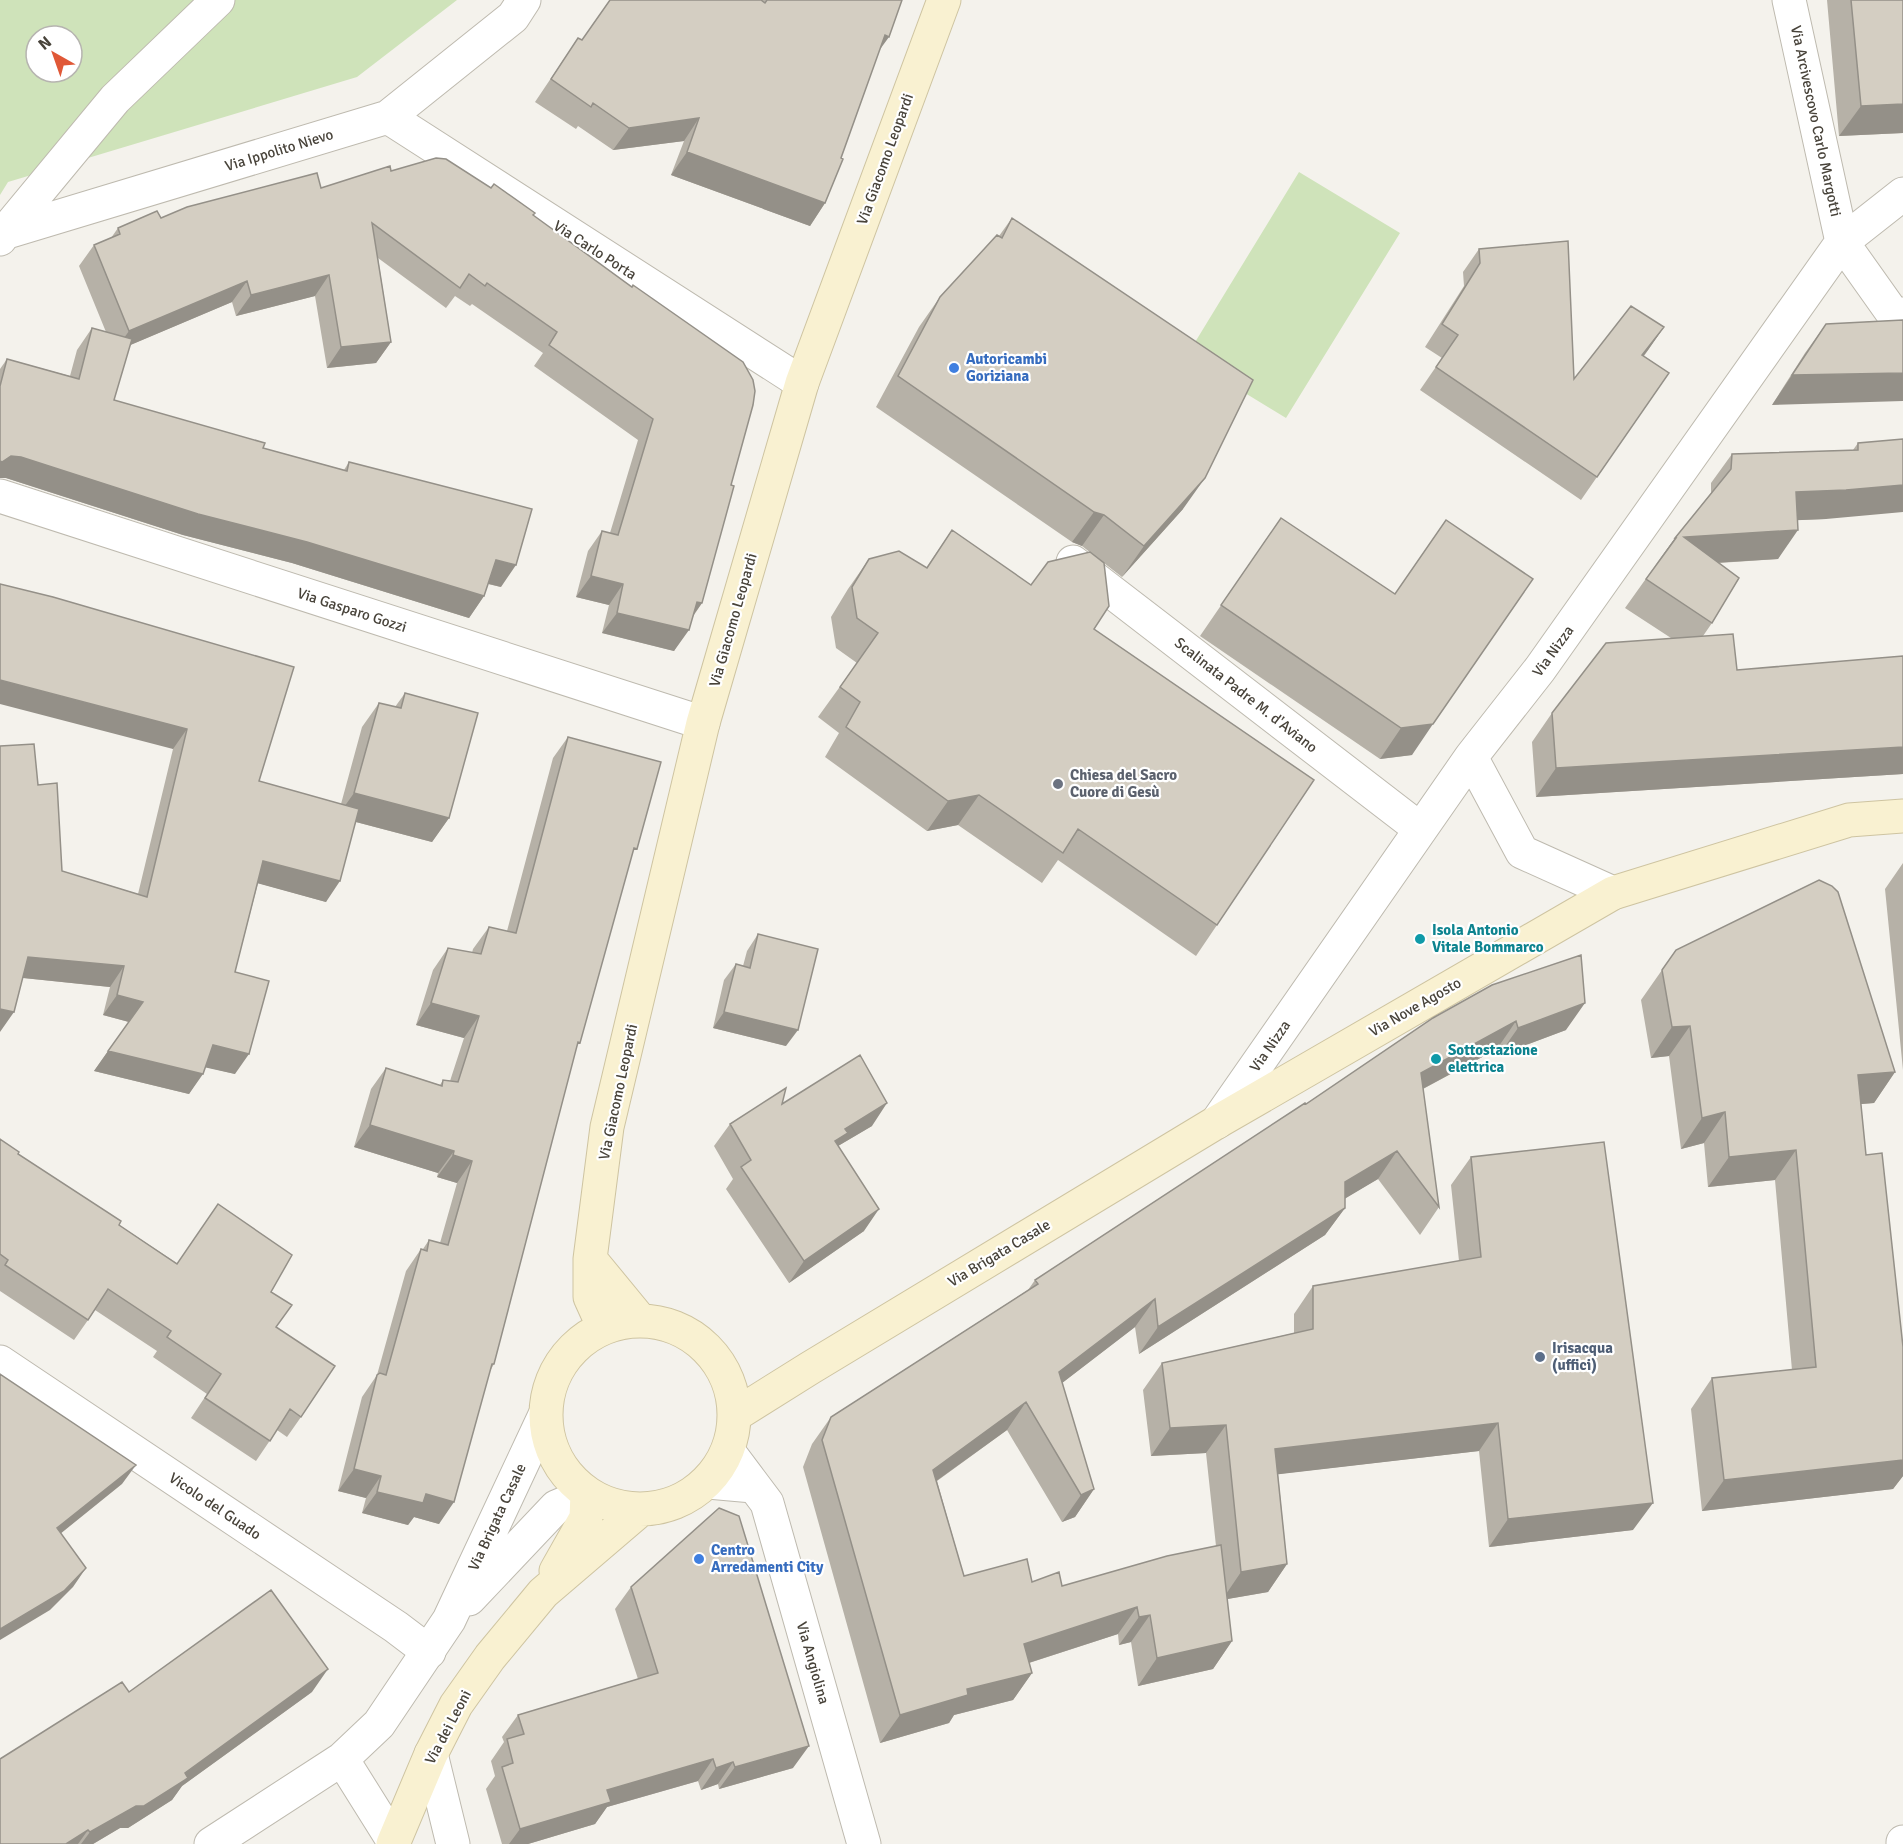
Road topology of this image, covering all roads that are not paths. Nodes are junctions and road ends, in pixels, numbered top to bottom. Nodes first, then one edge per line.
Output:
1 (218, 0) edge
2 (524, 0) edge
3 (944, 0) edge
4 (1789, 0) edge
5 (388, 117) junction
6 (1903, 194) edge
7 (2, 236) edge
8 (1842, 242) junction
9 (1903, 314) edge
10 (802, 383) junction
11 (0, 496) edge
12 (1071, 561) edge
13 (703, 723) junction
14 (1471, 757) junction
15 (1903, 816) edge
16 (1420, 830) junction
17 (1613, 893) junction
18 (1217, 1122) junction
19 (590, 1259) junction
20 (641, 1321) junction
21 (604, 1328) junction
22 (0, 1362) edge
23 (728, 1378) junction
24 (781, 1386) junction
25 (545, 1415) junction
26 (735, 1415) junction
27 (728, 1451) junction
28 (708, 1482) junction
29 (753, 1486) junction
30 (587, 1494) junction
31 (640, 1510) junction
32 (543, 1593) junction
33 (449, 1620) junction
34 (429, 1652) junction
35 (431, 1754) junction
36 (342, 1759) junction
37 (393, 1843) edge
38 (211, 1844) edge
39 (453, 1844) edge
40 (864, 1844) edge

1 - 7 street
2 - 5 street, Via Ippolito Nievo
3 - 10 main road, Via Giacomo Leopardi
4 - 8 street, Via Arcivescovo Carlo Margotti
5 - 7 street, Via Ippolito Nievo
5 - 10 street, Via Carlo Porta
6 - 8 street, Via Nizza
8 - 9 street
8 - 14 street, Via Nizza
10 - 13 main road, Via Giacomo Leopardi
11 - 13 street, Via Gasparo Gozzi
12 - 16 street, Scalinata Padre M. d'Aviano
13 - 19 main road, Via Giacomo Leopardi
14 - 16 street, Via Nizza
14 - 17 street
15 - 17 main road, Via Nove Agosto
16 - 18 street, Via Nizza
17 - 18 main road, Via Nove Agosto
18 - 24 main road, Via Brigata Casale
19 - 20 main road
19 - 21 main road, Via Giacomo Leopardi
20 - 21 main road, Via Brigata Casale
20 - 23 main road, Via Brigata Casale
21 - 25 main road, Via Brigata Casale
22 - 34 street, Vicolo del Guado
23 - 24 main road
23 - 26 main road, Via Brigata Casale
24 - 26 main road, Via Brigata Casale
25 - 30 main road, Via Brigata Casale
25 - 33 street, Via Brigata Casale
26 - 27 main road, Via Brigata Casale
27 - 28 main road, Via Brigata Casale
27 - 29 street, Via Angiolina
28 - 29 street
28 - 31 main road, Via Brigata Casale
29 - 40 street, Via Angiolina
30 - 31 main road, Via Brigata Casale
30 - 32 main road, Via dei Leoni
30 - 33 street, Via Brigata Casale
31 - 32 main road, Via dei Leoni
32 - 35 main road, Via dei Leoni
33 - 34 street, Via Brigata Casale
34 - 36 street, Via Brigata Casale
35 - 37 main road, Via dei Leoni
35 - 39 street
36 - 37 street
36 - 38 street, Via Brigata Casale

